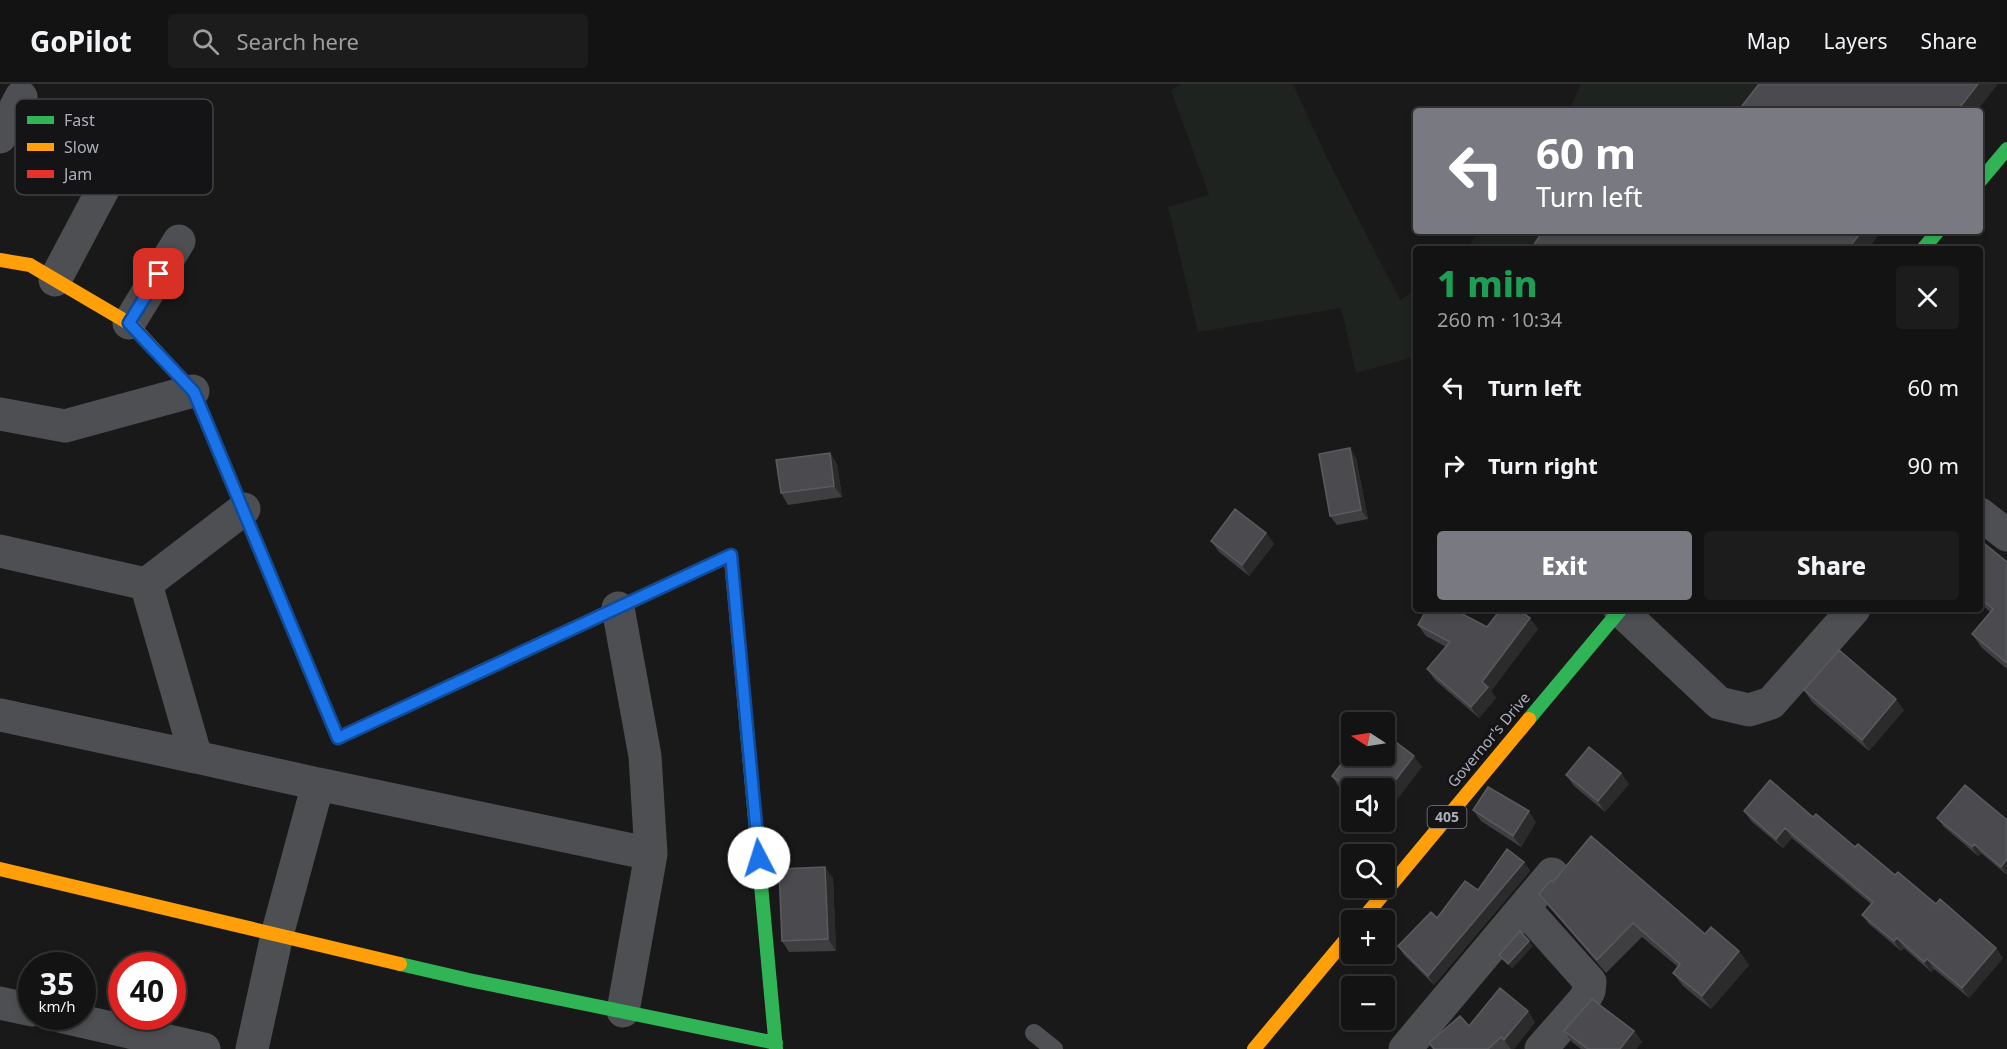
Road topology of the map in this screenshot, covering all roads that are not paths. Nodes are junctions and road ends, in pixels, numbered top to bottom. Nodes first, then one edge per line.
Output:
1 (15, 108) edge
2 (0, 137) edge
3 (2007, 149) edge
4 (1983, 177) edge
5 (100, 195) edge
6 (1936, 234) edge
7 (179, 241) dead end
8 (1926, 246) edge
9 (0, 260) edge
10 (55, 280) junction
11 (129, 323) junction
12 (193, 391) junction
13 (0, 414) edge
14 (244, 509) junction
15 (1983, 516) edge
16 (2007, 536) edge
17 (0, 551) edge
18 (146, 584) junction
19 (618, 608) junction
20 (1618, 612) edge
21 (1624, 612) edge
22 (1851, 612) edge
23 (0, 715) edge
24 (196, 757) junction
25 (318, 784) junction
26 (651, 854) junction
27 (0, 869) edge
28 (1552, 874) dead end
29 (1524, 908) junction
30 (1369, 910) edge
31 (278, 935) junction
32 (1341, 945) edge
33 (0, 1003) edge
34 (18, 1007) edge
35 (623, 1011) junction
36 (96, 1024) edge
37 (1034, 1033) dead end
38 (776, 1046) edge
39 (204, 1049) edge
40 (252, 1049) edge
41 (1054, 1049) edge
42 (1254, 1049) edge
43 (1405, 1049) edge
44 (1541, 1049) edge

1 - 2 street
3 - 4 street
5 - 10 street
6 - 8 street
7 - 11 street
9 - 10 street
10 - 11 street
11 - 12 street
12 - 13 street
12 - 14 street
14 - 18 street
14 - 19 street
15 - 16 street
17 - 18 street
18 - 24 street
19 - 26 street
19 - 38 street
20 - 30 street, Governor's Drive / 405
21 - 22 street
23 - 24 street
24 - 25 street
25 - 26 street
25 - 31 street
26 - 35 street
27 - 31 street
28 - 29 street
29 - 43 street
29 - 44 street
31 - 35 street
31 - 40 street
32 - 42 street
33 - 34 street
35 - 38 street
36 - 39 street
37 - 41 lane

